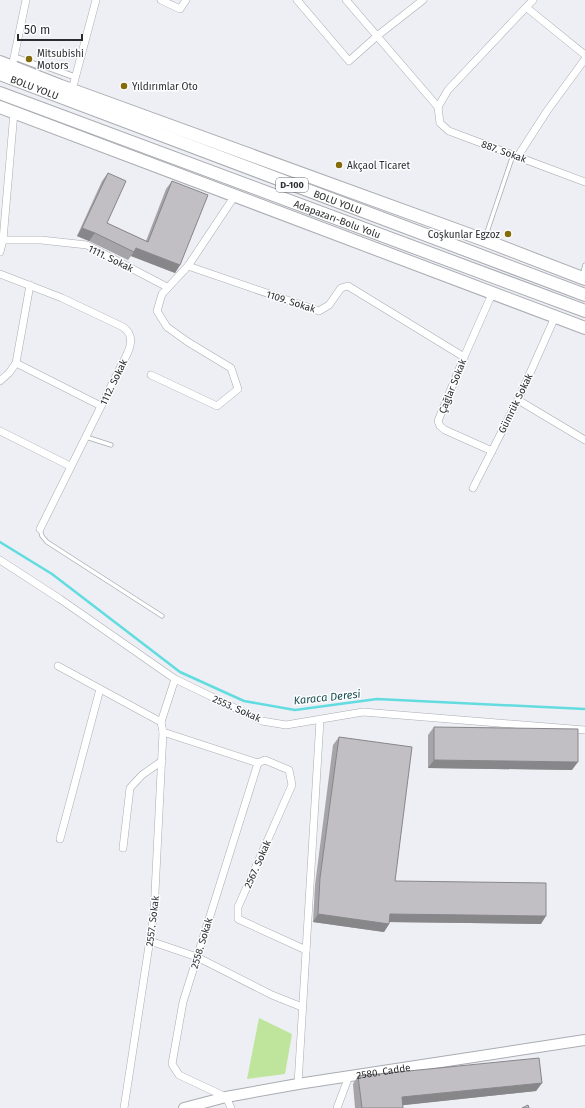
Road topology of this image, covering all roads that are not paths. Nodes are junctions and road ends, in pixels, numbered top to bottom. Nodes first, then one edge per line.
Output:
1 (26, 0) edge
2 (96, 0) edge
3 (161, 0) edge
4 (186, 0) edge
5 (297, 0) edge
6 (346, 0) edge
7 (423, 0) edge
8 (533, 0) edge
9 (526, 8) junction
10 (377, 36) junction
11 (585, 55) edge
12 (585, 59) edge
13 (0, 62) edge
14 (13, 62) junction
15 (0, 74) edge
16 (75, 77) junction
17 (72, 90) junction
18 (0, 93) edge
19 (0, 107) edge
20 (438, 107) junction
21 (14, 112) junction
22 (515, 155) junction
23 (585, 182) edge
24 (234, 197) junction
25 (3, 240) junction
26 (484, 240) junction
27 (0, 252) edge
28 (585, 265) edge
29 (188, 266) junction
30 (0, 274) edge
31 (583, 278) edge
32 (30, 285) junction
33 (167, 286) junction
34 (492, 294) junction
35 (585, 295) edge
36 (585, 311) edge
37 (555, 317) junction
38 (585, 328) edge
39 (464, 357) junction
40 (16, 363) junction
41 (151, 374) dead end
42 (0, 381) edge
43 (518, 400) junction
44 (101, 406) junction
45 (0, 431) edge
46 (85, 437) junction
47 (585, 440) edge
48 (111, 445) dead end
49 (492, 451) junction
50 (70, 466) junction
51 (473, 488) dead end
52 (40, 529) joint
53 (0, 560) edge
54 (162, 616) dead end
55 (58, 666) dead end
56 (175, 679) junction
57 (100, 689) junction
58 (320, 720) junction
59 (161, 722) junction
60 (585, 730) edge
61 (163, 732) junction
62 (162, 761) junction
63 (258, 763) junction
64 (60, 839) dead end
65 (123, 848) dead end
66 (150, 941) junction
67 (306, 950) junction
68 (197, 957) junction
69 (302, 1007) junction
70 (585, 1040) edge
71 (348, 1076) junction
72 (298, 1084) junction
73 (226, 1097) junction
74 (124, 1108) edge
75 (184, 1108) edge
76 (231, 1108) edge
77 (337, 1108) edge

1 - 14 street
2 - 16 street
3 - 4 street
5 - 10 street
6 - 10 street
7 - 10 street
8 - 9 street
9 - 11 street
9 - 20 street
10 - 20 street
12 - 22 street
13 - 14 highway
14 - 16 street
14 - 17 highway
15 - 35 highway, BOLU YOLU / D-100
16 - 17 street
17 - 26 highway
18 - 36 highway, Adapazarı-Bolu Yolu / D-100
19 - 21 highway
20 - 22 street, 887. Sokak
21 - 24 highway
21 - 25 street
22 - 23 street, 887. Sokak
22 - 26 lane
24 - 29 street
24 - 34 highway
25 - 27 street
25 - 33 street, 1111. Sokak
26 - 31 highway
28 - 31 lane
29 - 33 street
29 - 39 street, 1109. Sokak
30 - 32 street, 1112. Sokak
32 - 40 street
32 - 44 street, 1112. Sokak
33 - 41 street
34 - 37 highway
34 - 39 street, Çağlar Sokak
37 - 38 highway
37 - 43 street, Gümrük Sokak
39 - 49 street, Çağlar Sokak
40 - 42 street
40 - 44 street
43 - 47 street
43 - 49 street, Gümrük Sokak
44 - 46 street, 1112. Sokak
45 - 50 street
46 - 48 lane
46 - 50 street, 1112. Sokak
49 - 51 street, Gümrük Sokak
50 - 52 street, 1112. Sokak
52 - 54 lane
53 - 56 street, 2553. Sokak
55 - 57 street
56 - 58 street, 2553. Sokak
56 - 59 street
57 - 59 street
57 - 64 street
58 - 60 street, 2553. Sokak
58 - 67 street
59 - 61 street, 2557. Sokak
61 - 62 street, 2557. Sokak
61 - 63 street
62 - 65 street
62 - 66 street, 2557. Sokak
63 - 67 street, 2567. Sokak
63 - 68 street, 2558. Sokak
66 - 68 street
66 - 74 street, 2557. Sokak
67 - 69 street
68 - 69 street
68 - 73 street, 2558. Sokak
69 - 72 street
70 - 71 main road, 2580. Cadde
71 - 72 main road, 2580. Cadde
71 - 77 street
72 - 73 main road, 2580. Cadde
73 - 75 main road, 2580. Cadde
73 - 76 street

